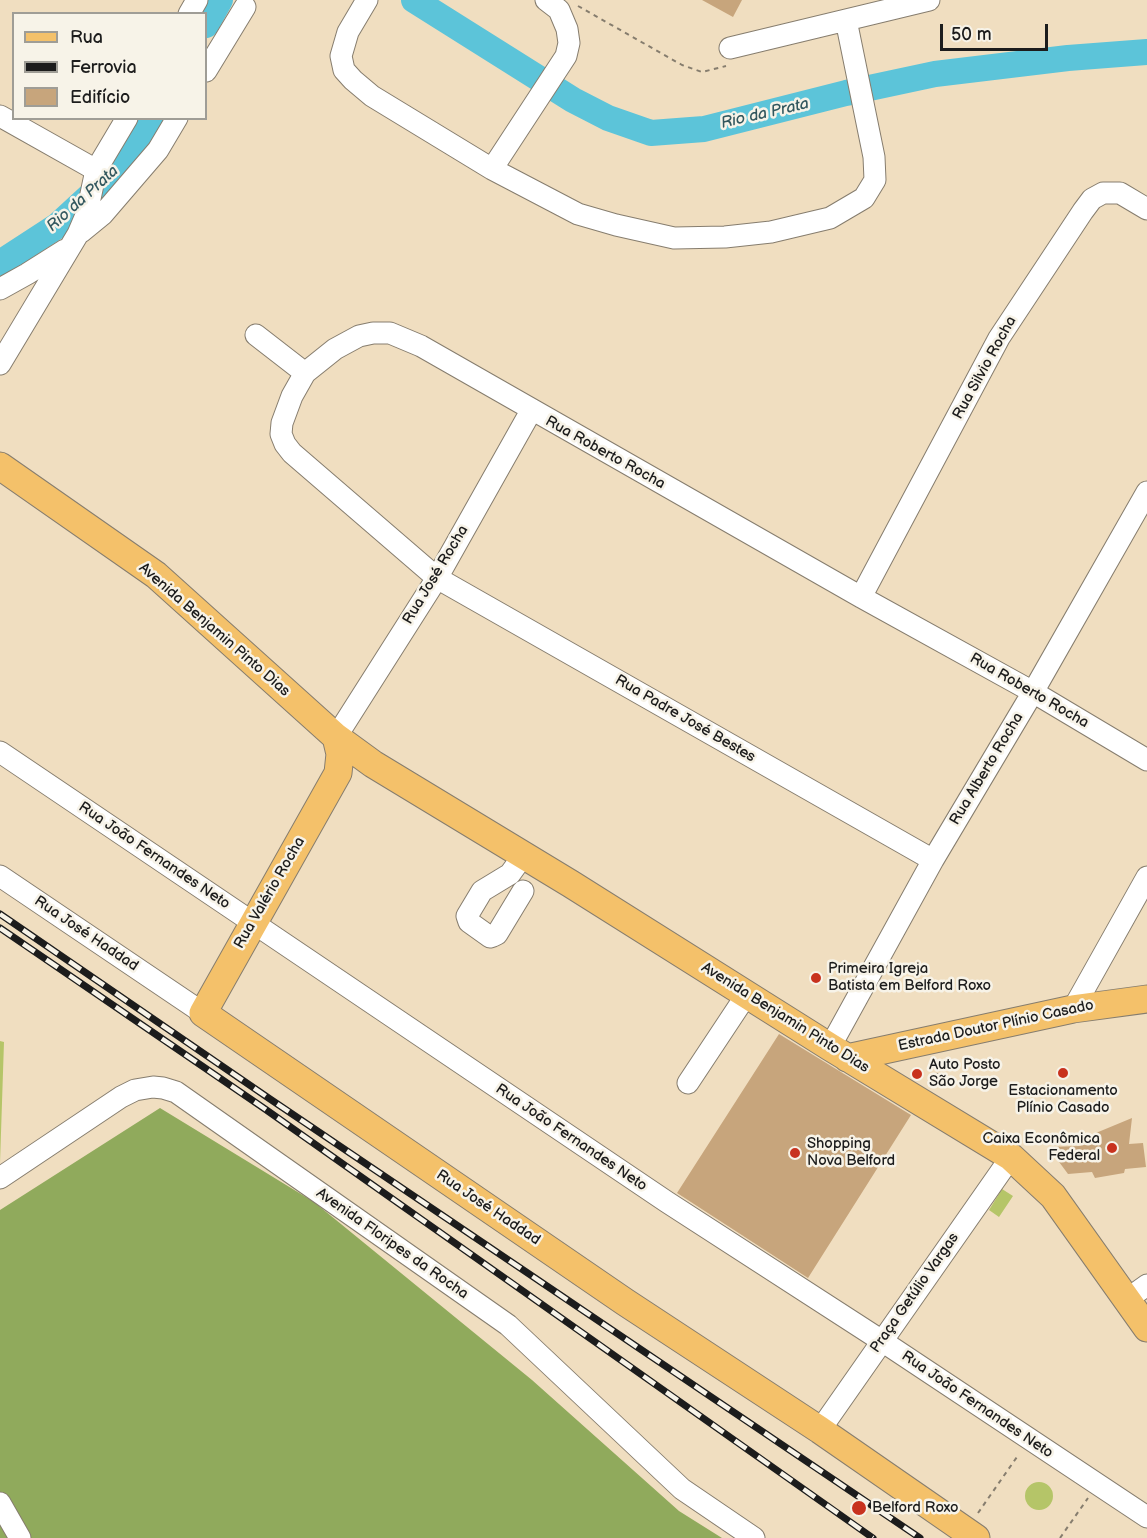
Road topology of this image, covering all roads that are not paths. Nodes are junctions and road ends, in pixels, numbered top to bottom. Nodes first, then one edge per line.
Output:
1 (367, 0) edge
2 (546, 0) edge
3 (929, 0) edge
4 (245, 7) dead end
5 (846, 20) junction
6 (732, 56) road end
7 (207, 69) edge
8 (0, 116) edge
9 (126, 120) edge
10 (176, 120) edge
11 (492, 169) junction
12 (95, 173) junction
13 (1147, 209) edge
14 (74, 240) junction
15 (0, 289) edge
16 (256, 335) dead end
17 (0, 364) edge
18 (305, 373) junction
19 (531, 411) junction
20 (0, 466) edge
21 (1147, 492) edge
22 (436, 578) junction
23 (861, 597) junction
24 (1033, 692) junction
25 (336, 737) junction
26 (0, 752) edge
27 (1147, 760) edge
28 (373, 764) junction
29 (338, 774) junction
30 (523, 856) junction
31 (933, 860) junction
32 (0, 876) edge
33 (1147, 878) edge
34 (523, 891) dead end
35 (253, 923) junction
36 (747, 994) junction
37 (1147, 999) edge
38 (1073, 1009) junction
39 (202, 1012) junction
40 (838, 1052) junction
41 (688, 1083) dead end
42 (1011, 1157) junction
43 (0, 1178) edge
44 (1137, 1292) edge
45 (1147, 1328) edge
46 (882, 1341) junction
47 (820, 1430) junction
48 (0, 1503) edge
49 (1147, 1517) edge
50 (971, 1534) edge
51 (20, 1538) edge
52 (754, 1538) edge

1 - 11 street
2 - 11 street
3 - 5 street
4 - 7 street
5 - 6 street
5 - 11 street
8 - 12 street
9 - 12 street
10 - 14 street
12 - 14 street
13 - 23 street, Rua Silvio Rocha
14 - 15 street
14 - 17 street
16 - 18 street
18 - 19 street, Rua Roberto Rocha
18 - 22 street, Rua Roberto Rocha
19 - 22 street, Rua José Rocha
19 - 23 street, Rua Roberto Rocha
20 - 25 main road, Avenida Benjamin Pinto Dias
21 - 24 street, Rua Alberto Rocha
22 - 25 street, Rua José Rocha
22 - 31 street, Rua Padre José Bestes
23 - 24 street, Rua Roberto Rocha
24 - 27 street, Rua Roberto Rocha
24 - 31 street, Rua Alberto Rocha
25 - 28 main road, Avenida Benjamin Pinto Dias
25 - 29 main road
26 - 35 street, Rua João Fernandes Neto
28 - 29 main road
28 - 30 main road, Avenida Benjamin Pinto Dias
29 - 35 main road, Rua Valério Rocha
30 - 34 street
30 - 36 main road, Avenida Benjamin Pinto Dias
31 - 40 street, Rua Alberto Rocha
32 - 39 street, Rua José Haddad
33 - 38 street
35 - 39 main road, Rua Valério Rocha
35 - 46 street, Rua João Fernandes Neto
36 - 40 main road, Avenida Benjamin Pinto Dias
36 - 41 street
37 - 38 main road, Estrada Doutor Plínio Casado
38 - 40 main road, Estrada Doutor Plínio Casado
39 - 47 main road, Rua José Haddad
40 - 42 main road, Avenida Benjamin Pinto Dias
42 - 44 main road, Avenida Benjamin Pinto Dias
42 - 46 street, Praça Getúlio Vargas
43 - 52 street, Avenida Floripes da Rocha
44 - 45 main road, Avenida Benjamin Pinto Dias
46 - 47 street, Praça Getúlio Vargas
46 - 49 street, Rua João Fernandes Neto
47 - 50 main road, Rua José Haddad
48 - 51 street

